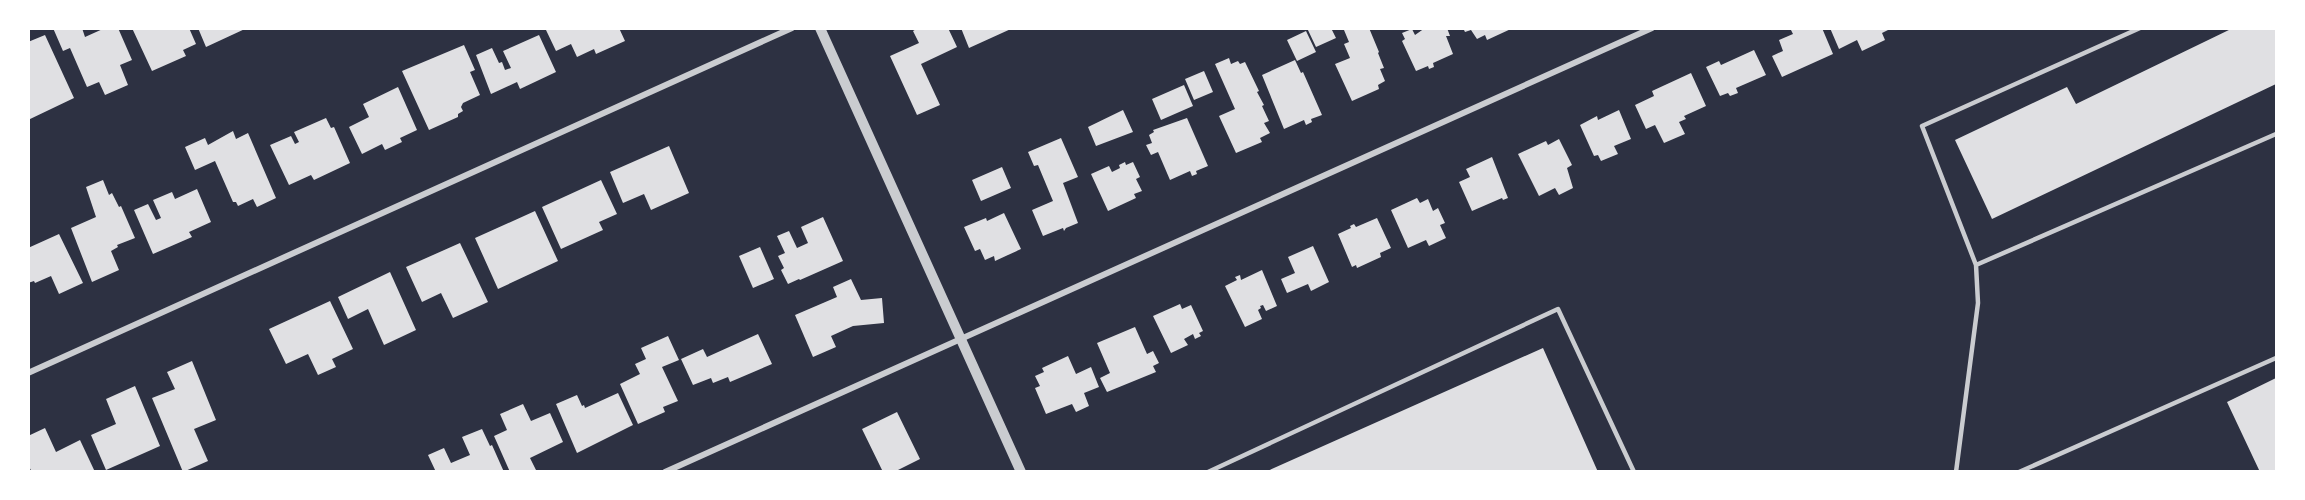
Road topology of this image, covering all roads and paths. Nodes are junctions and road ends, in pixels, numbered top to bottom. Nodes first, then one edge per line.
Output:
1 (792, 28) edge
2 (820, 28) edge
3 (1652, 28) edge
4 (2140, 28) edge
5 (2277, 134) edge
6 (1976, 265) junction
7 (960, 338) junction
8 (2277, 358) edge
9 (28, 373) edge
10 (665, 471) edge
11 (1021, 471) edge
12 (1208, 471) edge
13 (1635, 471) edge
14 (1956, 471) edge
15 (2019, 471) edge

1 - 9 street
2 - 7 street
3 - 7 street
4 - 6 lane
5 - 6 lane
6 - 14 lane
7 - 10 street
7 - 11 street
8 - 15 lane
12 - 13 lane

